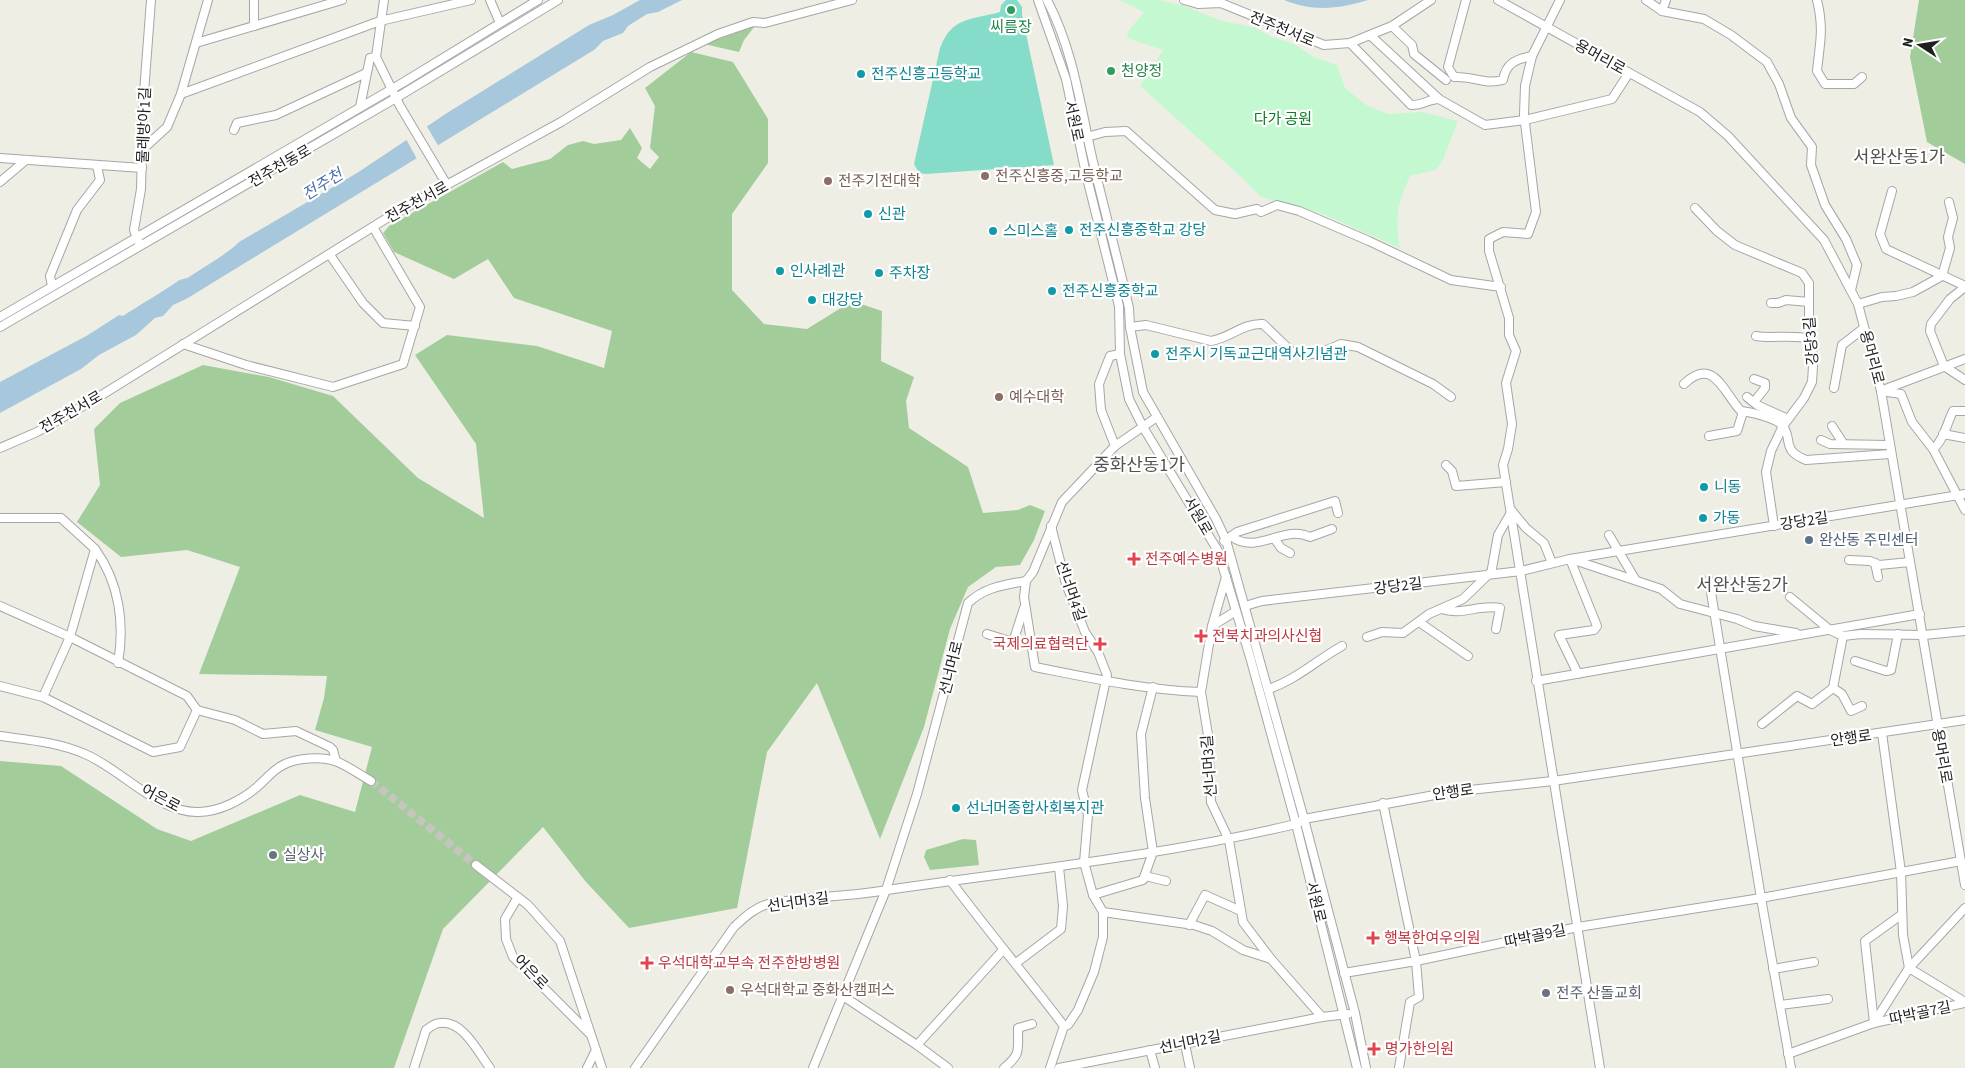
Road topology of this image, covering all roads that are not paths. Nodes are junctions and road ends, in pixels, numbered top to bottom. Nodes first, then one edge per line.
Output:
1 (151, 0) edge
2 (208, 0) edge
3 (254, 0) edge
4 (342, 0) edge
5 (384, 0) edge
6 (472, 0) edge
7 (490, 0) edge
8 (538, 0) edge
9 (558, 0) edge
10 (852, 0) edge
11 (1038, 0) edge
12 (1048, 0) edge
13 (1184, 0) edge
14 (1431, 0) edge
15 (1466, 0) edge
16 (1498, 0) edge
17 (1560, 0) edge
18 (1646, 0) edge
19 (1666, 0) edge
20 (1817, 0) edge
21 (444, 3) edge
22 (1662, 11) junction
23 (380, 21) junction
24 (500, 24) junction
25 (254, 26) junction
26 (1392, 26) junction
27 (1546, 27) junction
28 (1370, 35) junction
29 (196, 43) junction
30 (1350, 43) junction
31 (1532, 56) junction
32 (376, 57) junction
33 (366, 73) junction
34 (1629, 73) junction
35 (1862, 76) dead end
36 (1446, 80) dead end
37 (391, 89) junction
38 (181, 94) junction
39 (396, 98) junction
40 (1439, 99) junction
41 (360, 107) junction
42 (1525, 120) junction
43 (234, 130) dead end
44 (1088, 137) junction
45 (1078, 140) junction
46 (143, 149) junction
47 (0, 158) edge
48 (26, 160) junction
49 (97, 166) junction
50 (142, 168) junction
51 (0, 182) edge
52 (447, 185) junction
53 (1892, 191) dead end
54 (1949, 202) dead end
55 (1694, 208) dead end
56 (373, 228) junction
57 (136, 238) junction
58 (142, 247) junction
59 (330, 255) junction
60 (1942, 276) junction
61 (52, 286) junction
62 (1501, 287) junction
63 (1965, 287) edge
64 (1851, 290) junction
65 (1771, 302) dead end
66 (1809, 302) junction
67 (1858, 304) junction
68 (0, 318) edge
69 (415, 326) junction
70 (0, 327) edge
71 (1130, 327) junction
72 (1864, 328) junction
73 (1756, 336) dead end
74 (1810, 339) junction
75 (183, 344) junction
76 (1120, 354) junction
77 (1965, 359) edge
78 (1944, 366) junction
79 (1754, 379) dead end
80 (1965, 380) edge
81 (1684, 384) dead end
82 (1834, 388) dead end
83 (1881, 391) junction
84 (1451, 397) dead end
85 (1965, 411) edge
86 (1743, 412) junction
87 (1157, 417) junction
88 (1785, 422) junction
89 (1832, 426) dead end
90 (1143, 427) junction
91 (1943, 434) junction
92 (1709, 436) dead end
93 (1965, 438) edge
94 (1821, 440) dead end
95 (1843, 443) junction
96 (1889, 445) junction
97 (1115, 446) junction
98 (0, 448) edge
99 (1933, 449) junction
100 (1890, 454) junction
101 (1446, 465) dead end
102 (1506, 482) junction
103 (1962, 495) edge
104 (1900, 505) junction
105 (1965, 510) edge
106 (1512, 511) junction
107 (1338, 514) dead end
108 (0, 518) edge
109 (1051, 526) junction
110 (1774, 526) junction
111 (1332, 529) dead end
112 (1608, 535) dead end
113 (1274, 538) junction
114 (1229, 539) junction
115 (1215, 546) junction
116 (95, 549) junction
117 (1620, 552) junction
118 (1290, 553) dead end
119 (1571, 559) junction
120 (1849, 560) dead end
121 (1910, 562) junction
122 (1552, 563) junction
123 (1875, 564) junction
124 (1521, 570) junction
125 (1235, 574) junction
126 (1490, 574) junction
127 (1878, 576) dead end
128 (1225, 578) junction
129 (1635, 579) junction
130 (1708, 580) dead end
131 (1026, 581) junction
132 (1790, 597) dead end
133 (1025, 605) junction
134 (0, 606) edge
135 (1245, 606) junction
136 (1441, 609) junction
137 (1236, 612) junction
138 (1713, 613) junction
139 (1920, 614) junction
140 (1419, 622) junction
141 (1212, 626) junction
142 (1496, 629) dead end
143 (1830, 630) junction
144 (1965, 631) edge
145 (987, 634) dead end
146 (1803, 634) junction
147 (1898, 634) junction
148 (1924, 635) junction
149 (1843, 636) junction
150 (70, 637) junction
151 (1367, 637) dead end
152 (1342, 646) dead end
153 (1721, 649) junction
154 (1468, 656) dead end
155 (1854, 661) dead end
156 (118, 662) junction
157 (1578, 674) junction
158 (1106, 681) junction
159 (1536, 681) junction
160 (0, 686) edge
161 (1152, 687) junction
162 (1833, 688) junction
163 (1269, 689) junction
164 (1201, 692) junction
165 (44, 697) junction
166 (1862, 706) dead end
167 (197, 710) junction
168 (1965, 720) edge
169 (1762, 724) dead end
170 (1937, 725) junction
171 (1882, 733) junction
172 (0, 736) edge
173 (1736, 754) junction
174 (336, 761) junction
175 (371, 781) tunnel mouth
176 (1553, 781) junction
177 (1383, 803) junction
178 (1304, 819) junction
179 (1296, 824) junction
180 (1229, 840) junction
181 (1153, 852) junction
182 (1961, 861) junction
183 (1084, 862) junction
184 (476, 865) tunnel mouth
185 (1059, 867) junction
186 (1901, 872) junction
187 (1145, 876) junction
188 (950, 880) junction
189 (1166, 881) dead end
190 (1965, 885) edge
191 (886, 890) junction
192 (1093, 895) junction
193 (518, 897) junction
194 (1762, 898) junction
195 (1965, 908) edge
196 (1242, 911) junction
197 (1103, 912) junction
198 (1902, 915) junction
199 (1189, 925) junction
200 (1578, 927) junction
201 (1003, 950) junction
202 (1272, 959) junction
203 (1416, 961) junction
204 (1814, 962) dead end
205 (1016, 963) junction
206 (1909, 968) junction
207 (1772, 969) junction
208 (1344, 973) junction
209 (843, 996) junction
210 (1828, 999) dead end
211 (1965, 1002) edge
212 (1780, 1005) junction
213 (1355, 1013) junction
214 (1343, 1015) junction
215 (1322, 1017) junction
216 (1874, 1023) junction
217 (1032, 1024) dead end
218 (1064, 1026) junction
219 (591, 1035) junction
220 (1185, 1044) junction
221 (918, 1045) junction
222 (596, 1050) junction
223 (1150, 1050) junction
224 (1788, 1054) junction
225 (414, 1068) edge
226 (490, 1068) edge
227 (587, 1068) edge
228 (602, 1068) edge
229 (635, 1068) edge
230 (813, 1068) edge
231 (948, 1068) edge
232 (1004, 1068) edge
233 (1050, 1068) edge
234 (1059, 1068) edge
235 (1155, 1068) edge
236 (1190, 1068) edge
237 (1357, 1068) edge
238 (1366, 1068) edge
239 (1399, 1068) edge
240 (1600, 1068) edge
241 (1790, 1068) edge

1 - 46 street, 물레방아1길
2 - 29 street
3 - 25 street
4 - 25 street
5 - 23 street
6 - 21 street
7 - 24 street
8 - 24 street, 전주천동로
9 - 39 street, 전주천동로
10 - 52 street, 전주천서로
11 - 45 street, 서원로
12 - 44 street, 서원로
13 - 30 street, 전주천서로
14 - 26 street, 전주천서로
15 - 31 street
16 - 27 street, 용머리로
17 - 27 street
18 - 22 street
19 - 22 street
20 - 35 street
21 - 23 street
22 - 64 street
23 - 32 street
23 - 38 street
24 - 37 street, 전주천동로
25 - 29 street
26 - 28 street, 전주천서로
26 - 36 street
27 - 31 street
27 - 34 street, 용머리로
28 - 30 street, 전주천서로
28 - 40 street
29 - 38 street
30 - 40 street
31 - 42 street
32 - 33 street
32 - 37 street
33 - 41 street
33 - 43 street
34 - 42 street
34 - 64 street, 용머리로
37 - 39 street
37 - 41 street, 전주천동로
38 - 46 street
39 - 52 street
39 - 58 street, 전주천동로
40 - 42 street
41 - 57 street, 전주천동로
42 - 62 street
44 - 45 street
44 - 62 street
44 - 71 street, 서원로
45 - 76 street, 서원로
46 - 50 street, 물레방아1길
47 - 48 street
48 - 49 street
48 - 51 street
49 - 50 street
49 - 61 street
50 - 57 street, 물레방아1길
52 - 56 street, 전주천서로
53 - 60 street
54 - 60 street
55 - 66 street, 강당3길
56 - 59 street, 전주천서로
56 - 69 street
57 - 58 street
57 - 61 street, 전주천동로
58 - 70 street, 전주천동로
59 - 69 street
59 - 75 street, 전주천서로
60 - 63 street
60 - 67 street
61 - 68 street, 전주천동로
62 - 102 street
63 - 78 street
64 - 67 street, 용머리로
65 - 66 street
66 - 74 street, 강당3길
67 - 72 street, 용머리로
69 - 75 street
71 - 84 street
71 - 87 street, 서원로
72 - 82 street
72 - 83 street, 용머리로
73 - 74 street
74 - 88 street, 강당3길
75 - 98 street, 전주천서로
76 - 90 street, 서원로
76 - 97 street
77 - 78 street
78 - 80 street
78 - 83 street
79 - 88 street
81 - 86 street
83 - 96 street, 용머리로
83 - 99 street
85 - 91 street
86 - 88 street
86 - 92 street
87 - 90 street
87 - 114 street, 서원로
88 - 100 street
88 - 110 street, 강당3길
89 - 95 street
90 - 97 street
90 - 115 street, 서원로
91 - 93 street
91 - 99 street
94 - 95 street
95 - 96 street
96 - 100 street, 용머리로
97 - 109 street
99 - 103 street
100 - 104 street, 용머리로
101 - 102 street
102 - 106 street
103 - 104 street, 강당2길
103 - 105 street
104 - 110 street, 강당2길
104 - 121 street, 용머리로
106 - 122 street
106 - 124 street
106 - 126 street
107 - 114 street
108 - 116 street
109 - 131 street
109 - 158 street, 선너머4길
110 - 117 street, 강당2길
111 - 113 street
112 - 117 street
113 - 114 street
113 - 118 street
114 - 115 street
114 - 125 street, 서원로
115 - 128 street, 서원로
116 - 150 street
116 - 156 street
117 - 119 street, 강당2길
117 - 129 street
119 - 122 street, 강당2길
119 - 129 street
119 - 157 street
120 - 123 street
121 - 123 street
121 - 139 street, 용머리로
122 - 124 street, 강당2길
123 - 127 street
124 - 126 street, 강당2길
124 - 159 street
125 - 128 street
125 - 135 street, 서원로
126 - 135 street, 강당2길
126 - 136 street
128 - 137 street, 서원로
128 - 141 street
129 - 138 street
130 - 138 street
131 - 133 street
131 - 191 street, 선너머로
132 - 143 street
133 - 145 street
133 - 158 street
134 - 150 street
135 - 163 street, 서원로
136 - 140 street
136 - 142 street
137 - 141 street
137 - 179 street, 서원로
138 - 146 street
138 - 153 street
139 - 143 street
139 - 148 street, 용머리로
140 - 151 street
140 - 154 street
141 - 164 street
143 - 146 street
143 - 149 street
144 - 148 street
146 - 153 street
147 - 148 street
147 - 149 street
147 - 155 street
148 - 170 street, 용머리로
149 - 162 street
150 - 156 street
150 - 165 street
152 - 163 street
153 - 157 street
153 - 173 street
156 - 167 street
157 - 159 street
158 - 161 street
158 - 183 street, 선너머4길
159 - 176 street
160 - 165 street
161 - 164 street
161 - 181 street
162 - 166 street
162 - 169 street
163 - 178 street, 서원로
164 - 180 street, 선너머3길
165 - 167 street
167 - 174 street
168 - 170 street, 안행로
170 - 171 street, 안행로
170 - 182 street, 용머리로
171 - 173 street, 안행로
171 - 186 street
172 - 174 street, 어은로
173 - 176 street, 안행로
173 - 194 street
174 - 175 street, 어은로
176 - 177 street, 안행로
176 - 200 street, 따박골9길
177 - 178 street, 안행로
177 - 203 street
178 - 179 street, 안행로
178 - 208 street, 서원로
179 - 180 street, 선너머3길
179 - 214 street, 서원로
180 - 181 street, 선너머3길
180 - 196 street, 선너머3길
181 - 183 street, 선너머3길
181 - 187 street
182 - 186 street, 따박골9길
182 - 190 street, 용머리로
183 - 185 street, 선너머3길
183 - 192 street
184 - 193 street, 어은로
185 - 188 street, 선너머3길
185 - 205 street
186 - 194 street, 따박골9길
186 - 198 street
187 - 189 street
187 - 192 street
188 - 191 street, 선너머3길
188 - 201 street
191 - 209 street, 선너머로
191 - 229 street, 선너머3길
192 - 197 street
193 - 219 street, 어은로
193 - 219 street, 어은로
194 - 200 street, 따박골9길
194 - 207 street
195 - 206 street
196 - 199 street
196 - 202 street, 선너머3길
197 - 199 street
197 - 218 street
198 - 206 street
198 - 216 street, 따박골7길
199 - 202 street
200 - 203 street, 따박골9길
200 - 240 street, 따박골9길
201 - 205 street
201 - 221 street
202 - 215 street
203 - 208 street, 따박골9길
203 - 239 street
204 - 207 street
205 - 218 street
206 - 211 street, 따박골7길
206 - 216 street, 따박골7길
207 - 212 street
208 - 213 street, 서원로
209 - 221 street
209 - 230 street, 선너머로
210 - 212 street
211 - 216 street, 따박골7길
212 - 224 street
213 - 214 street, 선너머2길
213 - 238 street, 서원로
214 - 215 street, 선너머2길
214 - 237 street, 서원로
215 - 220 street, 선너머2길
216 - 224 street, 따박골7길
217 - 232 street
218 - 233 street
219 - 222 street, 어은로
220 - 223 street, 선너머2길
220 - 236 street
221 - 231 street
222 - 227 street
222 - 228 street, 어은로
223 - 234 street, 선너머2길
223 - 235 street
224 - 241 street
225 - 226 street

